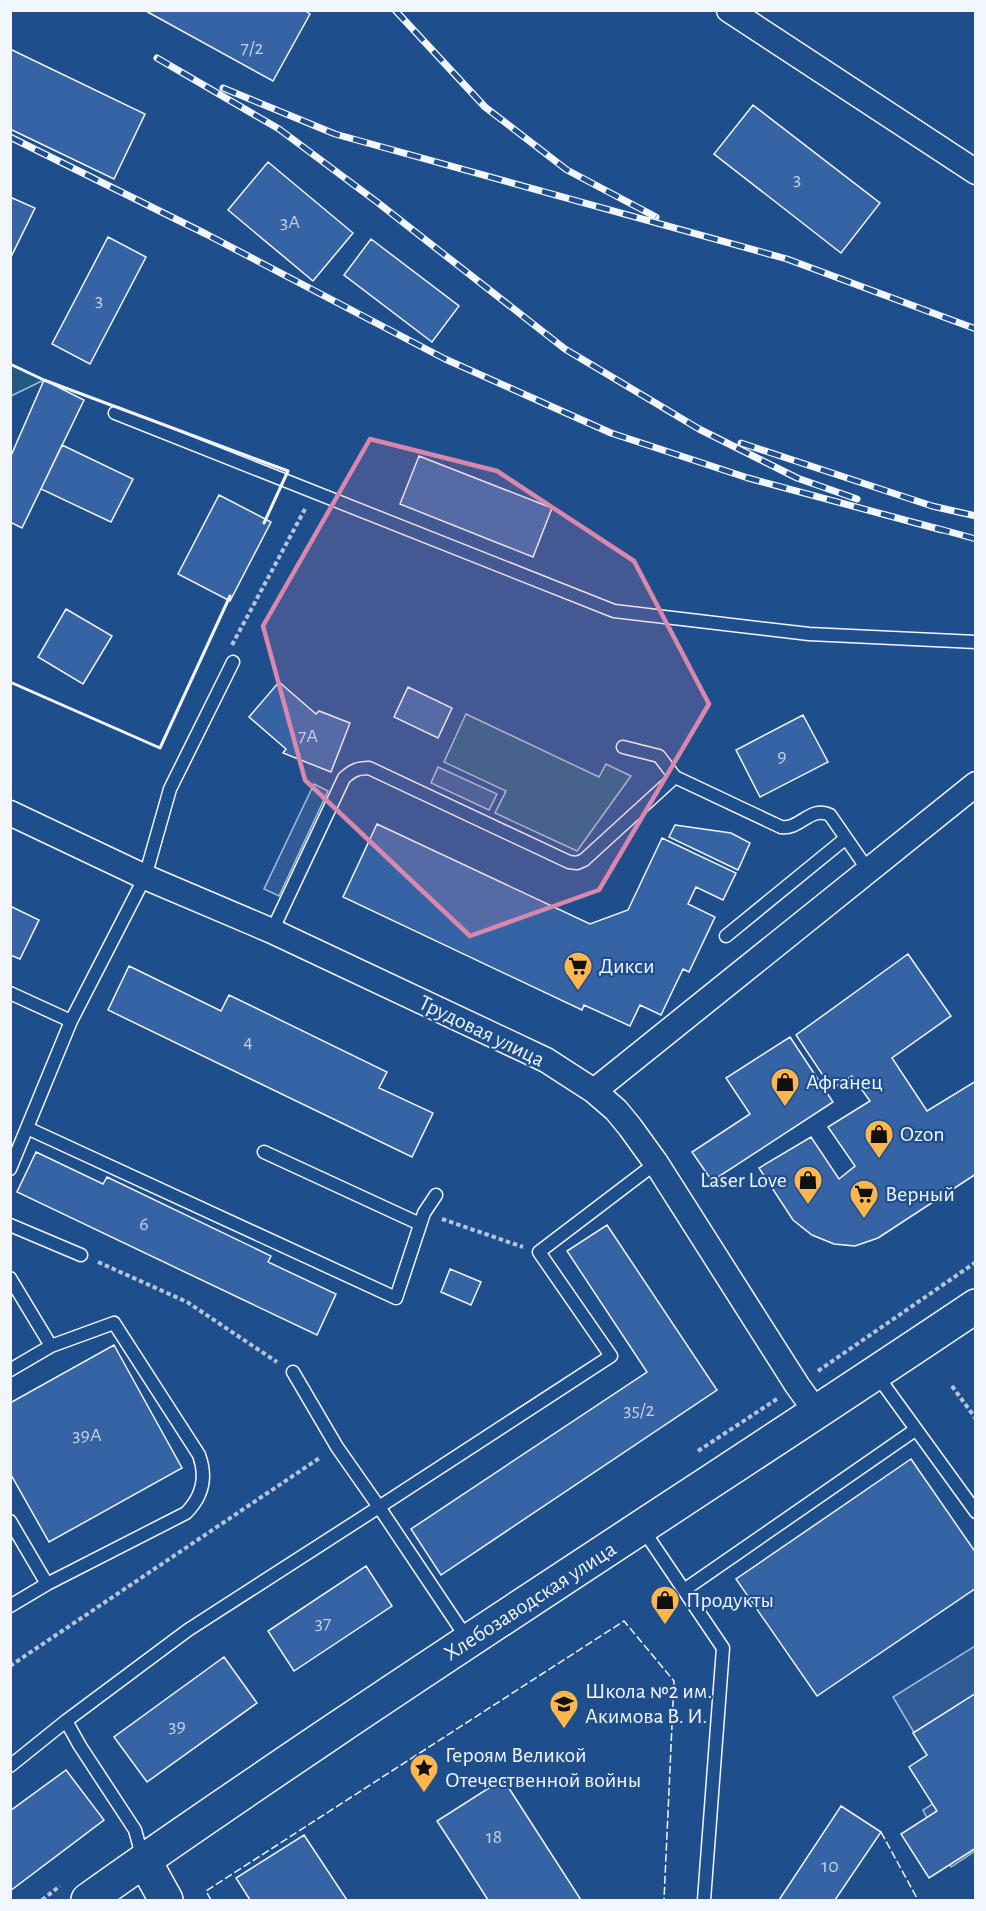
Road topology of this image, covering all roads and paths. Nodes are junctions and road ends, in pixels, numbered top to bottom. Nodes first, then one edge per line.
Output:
1 (729, 10) edge
2 (975, 172) edge
3 (115, 413) dead end
4 (975, 642) edge
5 (233, 662) dead end
6 (623, 747) dead end
7 (675, 777) junction
8 (975, 784) edge
9 (10, 813) edge
10 (846, 838) junction
11 (868, 870) junction
12 (145, 877) junction
13 (273, 931) junction
14 (726, 936) dead end
15 (10, 993) edge
16 (71, 1021) junction
17 (594, 1091) junction
18 (27, 1128) junction
19 (264, 1152) dead end
20 (657, 1163) junction
21 (10, 1169) edge
22 (436, 1195) dead end
23 (422, 1219) junction
24 (10, 1225) edge
25 (539, 1252) junction
26 (81, 1255) joint
27 (10, 1278) edge
28 (975, 1306) edge
29 (51, 1346) junction
30 (10, 1370) edge
31 (293, 1372) joint
32 (876, 1373) junction
33 (952, 1386) dead end
34 (817, 1413) junction
35 (975, 1419) edge
36 (915, 1430) junction
37 (337, 1447) junction
38 (380, 1508) junction
39 (975, 1512) edge
40 (10, 1521) edge
41 (642, 1527) junction
42 (47, 1584) junction
43 (684, 1590) junction
44 (10, 1606) edge
45 (468, 1640) junction
46 (10, 1666) edge
47 (66, 1721) junction
48 (10, 1766) edge
49 (144, 1860) junction
50 (88, 1900) edge
51 (166, 1900) edge
52 (704, 1900) edge

1 - 2 street
3 - 4 lane
5 - 12 lane
6 - 7 lane
7 - 10 lane
7 - 13 lane
8 - 11 street
9 - 12 street, Трудовая улица
10 - 11 lane
10 - 14 lane
11 - 17 street
12 - 13 street, Трудовая улица
12 - 16 lane
13 - 17 street, Трудовая улица
15 - 16 lane
16 - 18 lane
17 - 20 street, Трудовая улица
18 - 21 lane
18 - 23 lane
19 - 23 lane
20 - 25 lane
20 - 34 street, Трудовая улица
22 - 23 lane
23 - 25 path
24 - 26 lane
25 - 38 lane
26 - 31 path
27 - 29 lane
28 - 32 main road, Хлебозаводская улица
29 - 30 lane
29 - 42 lane
31 - 37 lane
32 - 34 main road, Хлебозаводская улица
32 - 36 lane
33 - 35 path
34 - 41 main road, Хлебозаводская улица
36 - 39 lane
36 - 43 lane
37 - 38 lane
37 - 46 path
38 - 45 lane
38 - 47 lane
40 - 42 lane
41 - 43 lane
41 - 45 main road, Хлебозаводская улица
42 - 44 lane
43 - 52 lane
45 - 49 main road, Хлебозаводская улица
47 - 48 lane
47 - 49 lane
49 - 50 main road, Хлебозаводская улица
49 - 51 main road

